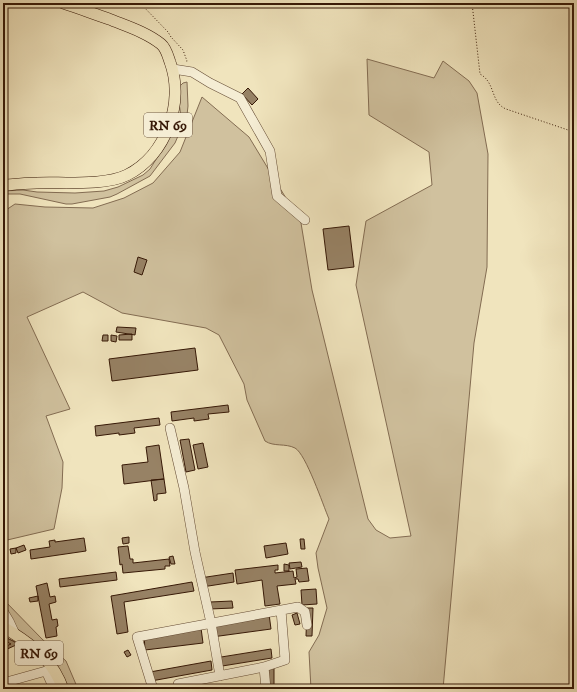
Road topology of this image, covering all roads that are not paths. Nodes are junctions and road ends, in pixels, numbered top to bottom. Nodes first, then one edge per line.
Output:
1 (63, 3) edge
2 (173, 69) junction
3 (3, 187) edge
4 (305, 220) dead end
5 (170, 428) dead end
6 (281, 610) junction
7 (3, 612) edge
8 (211, 623) junction
9 (307, 625) dead end
10 (3, 627) edge
11 (15, 634) junction
12 (264, 667) junction
13 (50, 671) junction
14 (220, 676) junction
15 (3, 683) edge
16 (54, 689) edge
17 (63, 689) edge
18 (153, 689) edge
19 (179, 689) edge
20 (266, 689) edge

1 - 2 main road, RN 69
2 - 3 main road, RN 69
2 - 4 street
5 - 8 street
6 - 8 street
6 - 9 street
6 - 12 street
7 - 11 street
8 - 14 street
8 - 18 street
10 - 11 main road, RN 69
11 - 13 main road, RN 69
12 - 14 street
12 - 20 street
13 - 15 street
13 - 16 street
13 - 17 main road, RN 69
14 - 19 street

